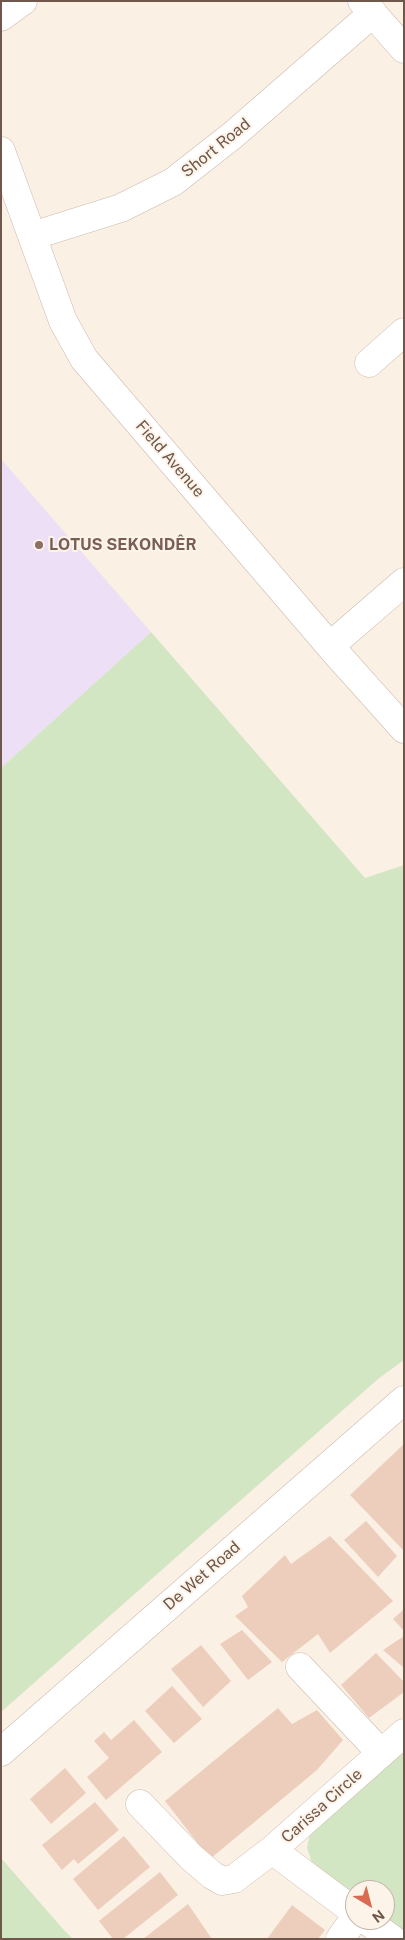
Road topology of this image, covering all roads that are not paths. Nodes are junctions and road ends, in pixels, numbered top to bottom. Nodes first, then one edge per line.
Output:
1 (23, 1) edge
2 (367, 7) edge
3 (1, 17) edge
4 (404, 49) edge
5 (1, 150) edge
6 (32, 236) junction
7 (404, 332) edge
8 (369, 363) dead end
9 (404, 582) edge
10 (330, 646) junction
11 (404, 729) edge
12 (404, 1400) edge
13 (300, 1667) dead end
14 (404, 1734) edge
15 (1, 1752) edge
16 (381, 1753) junction
17 (140, 1804) dead end
18 (272, 1850) junction
19 (345, 1905) edge
20 (380, 1930) edge
21 (392, 1939) edge

1 - 3 street
2 - 4 street
2 - 6 street, Short Road
5 - 6 street, Field Avenue
6 - 10 street, Field Avenue
7 - 8 street
9 - 10 street
10 - 11 street, Field Avenue
12 - 15 street, De Wet Road
13 - 16 street
14 - 16 street, Carissa Circle
16 - 18 street, Carissa Circle
17 - 18 street
18 - 19 street, Carissa Circle
20 - 21 street

